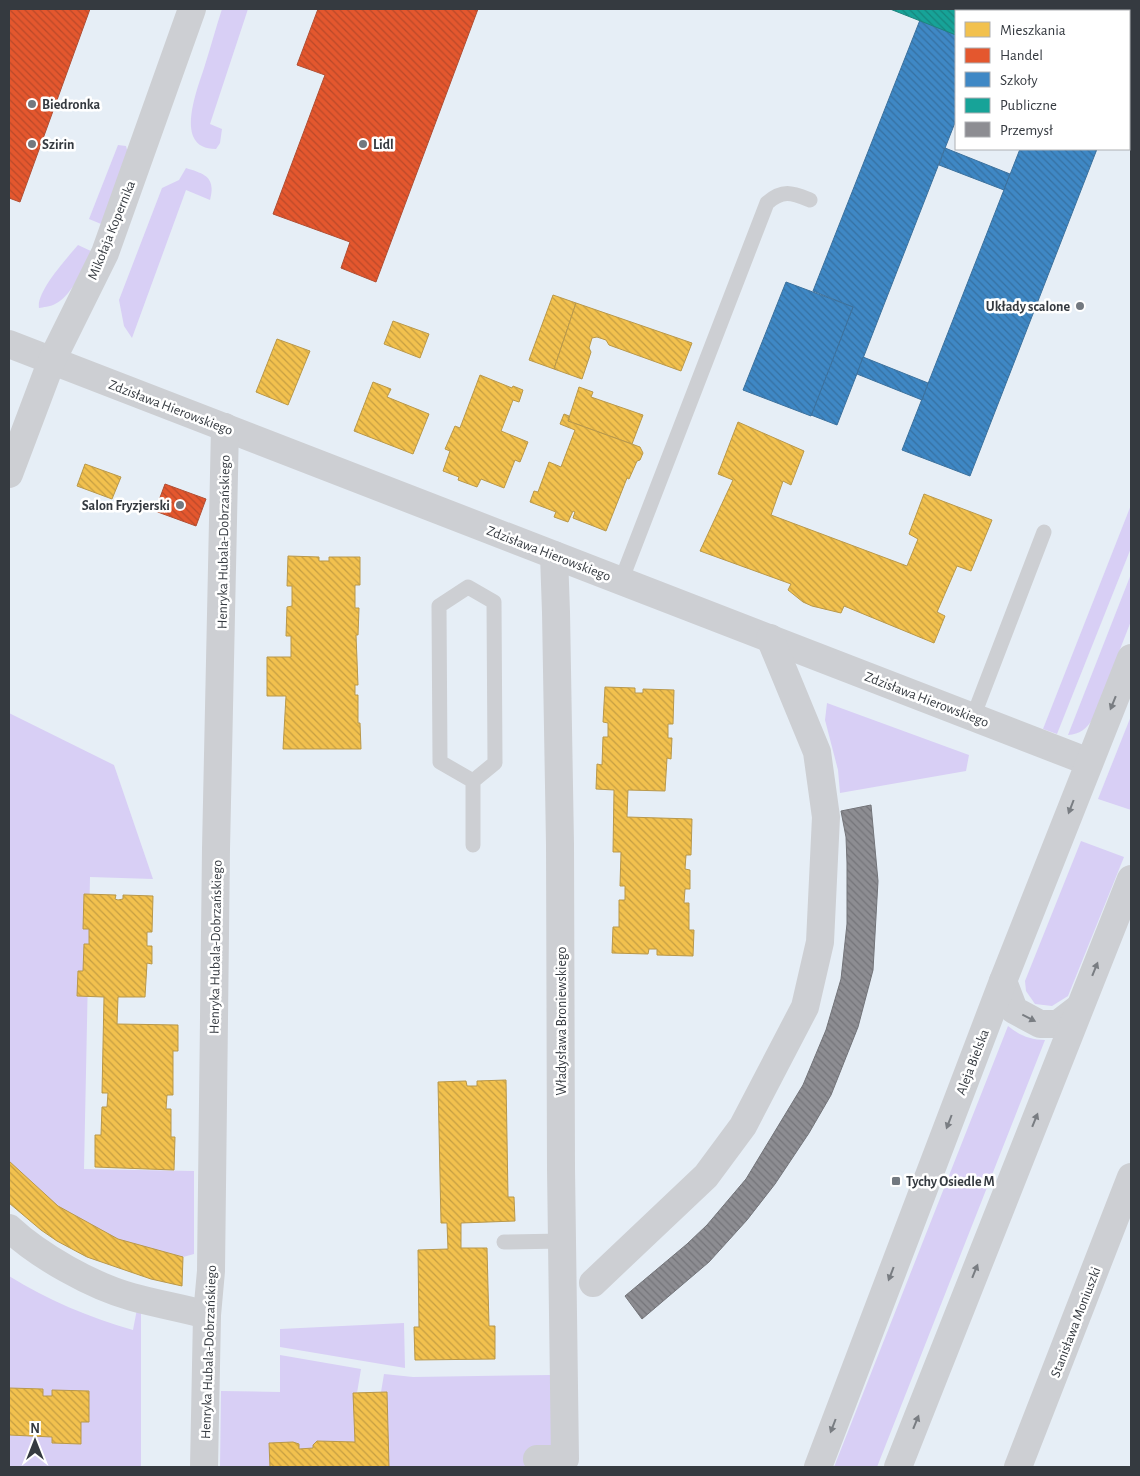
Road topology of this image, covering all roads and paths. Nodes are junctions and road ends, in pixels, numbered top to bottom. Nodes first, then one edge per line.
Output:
1 (192, 9) edge
2 (810, 200) dead end
3 (9, 344) edge
4 (52, 360) junction
5 (225, 428) junction
6 (9, 474) edge
7 (1044, 532) dead end
8 (554, 555) junction
9 (621, 580) junction
10 (770, 638) junction
11 (1131, 658) edge
12 (973, 717) junction
13 (1089, 762) junction
14 (473, 782) junction
15 (473, 845) dead end
16 (1131, 879) edge
17 (1003, 981) junction
18 (1079, 1008) junction
19 (1131, 1177) edge
20 (9, 1228) edge
21 (562, 1241) junction
22 (504, 1242) dead end
23 (593, 1284) dead end
24 (207, 1315) junction
25 (537, 1459) dead end
26 (565, 1463) edge
27 (204, 1467) edge
28 (818, 1467) edge
29 (898, 1467) edge
30 (1018, 1467) edge

1 - 4 street, Mikołaja Kopernika
2 - 9 lane
3 - 4 street, Zdzisława Hierowskiego
4 - 5 street, Zdzisława Hierowskiego
4 - 6 street, Mikołaja Kopernika
5 - 8 street, Zdzisława Hierowskiego
5 - 24 street, Henryka Hubala-Dobrzańskiego
7 - 12 lane
8 - 9 street, Zdzisława Hierowskiego
8 - 21 street, Władysława Broniewskiego
9 - 10 street, Zdzisława Hierowskiego
10 - 12 street, Zdzisława Hierowskiego
10 - 23 street
11 -> 13 street, Aleja Bielska
12 - 13 street, Zdzisława Hierowskiego
13 -> 17 street, Aleja Bielska
14 - 14 lane
14 - 15 lane
18 -> 16 street
17 -> 18 street
17 -> 28 street, Aleja Bielska
29 -> 18 street
19 - 30 street, Stanisława Moniuszki
20 - 24 street
21 - 22 lane
21 - 26 street, Władysława Broniewskiego
24 - 27 street, Henryka Hubala-Dobrzańskiego
25 - 26 street, Władysława Broniewskiego

